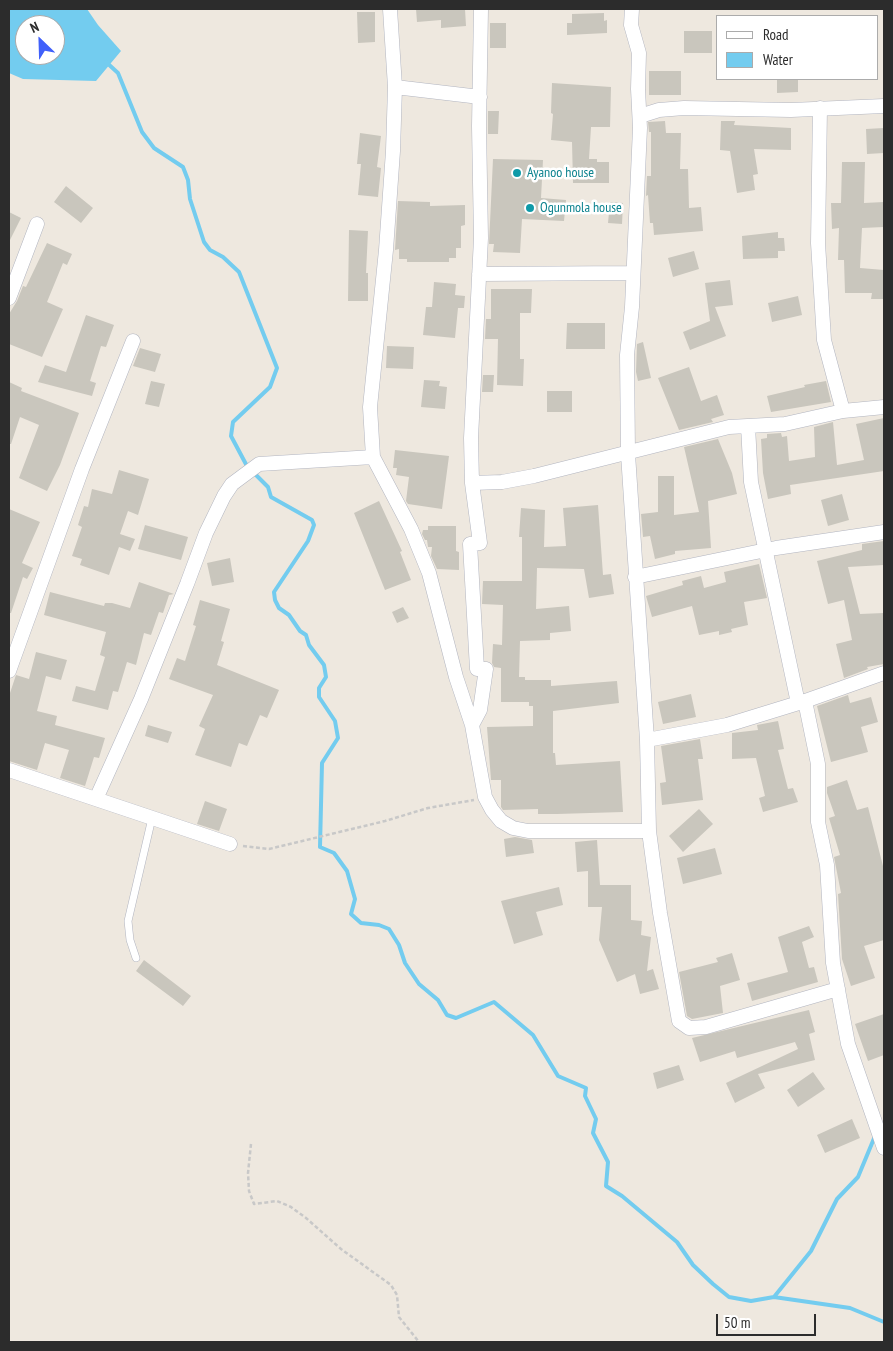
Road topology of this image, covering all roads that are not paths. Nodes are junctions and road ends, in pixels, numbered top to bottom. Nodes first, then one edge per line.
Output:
1 (390, 9) edge
2 (481, 9) edge
3 (632, 9) edge
4 (394, 87) junction
5 (480, 97) junction
6 (884, 106) edge
7 (820, 108) junction
8 (640, 116) junction
9 (37, 224) dead end
10 (632, 273) junction
11 (479, 274) junction
12 (9, 298) edge
13 (133, 341) dead end
14 (884, 407) edge
15 (843, 411) junction
16 (748, 426) junction
17 (628, 454) junction
18 (373, 457) junction
19 (472, 483) junction
20 (884, 532) edge
21 (766, 550) junction
22 (635, 576) junction
23 (9, 671) edge
24 (884, 673) edge
25 (802, 702) junction
26 (472, 725) junction
27 (647, 740) junction
28 (9, 770) edge
29 (96, 799) junction
30 (152, 818) junction
31 (649, 831) junction
32 (230, 844) road end
33 (136, 958) dead end
34 (838, 989) junction
35 (884, 1148) edge

1 - 4 street
2 - 5 street
3 - 8 street
4 - 5 street
4 - 18 street
5 - 11 street
6 - 7 street
7 - 8 street
7 - 15 street
8 - 10 street
9 - 12 street
10 - 11 street
10 - 17 street
11 - 19 street
13 - 23 street
14 - 15 street
15 - 16 street
16 - 17 street
16 - 21 street
17 - 19 street
17 - 22 street
18 - 26 street
18 - 29 street
19 - 26 street
20 - 21 street
21 - 22 street
21 - 25 street
22 - 27 street
24 - 25 street
25 - 27 street
25 - 34 street
26 - 31 street
27 - 31 street
28 - 29 street
29 - 30 street
30 - 32 street
30 - 33 lane
31 - 34 street
34 - 35 street

